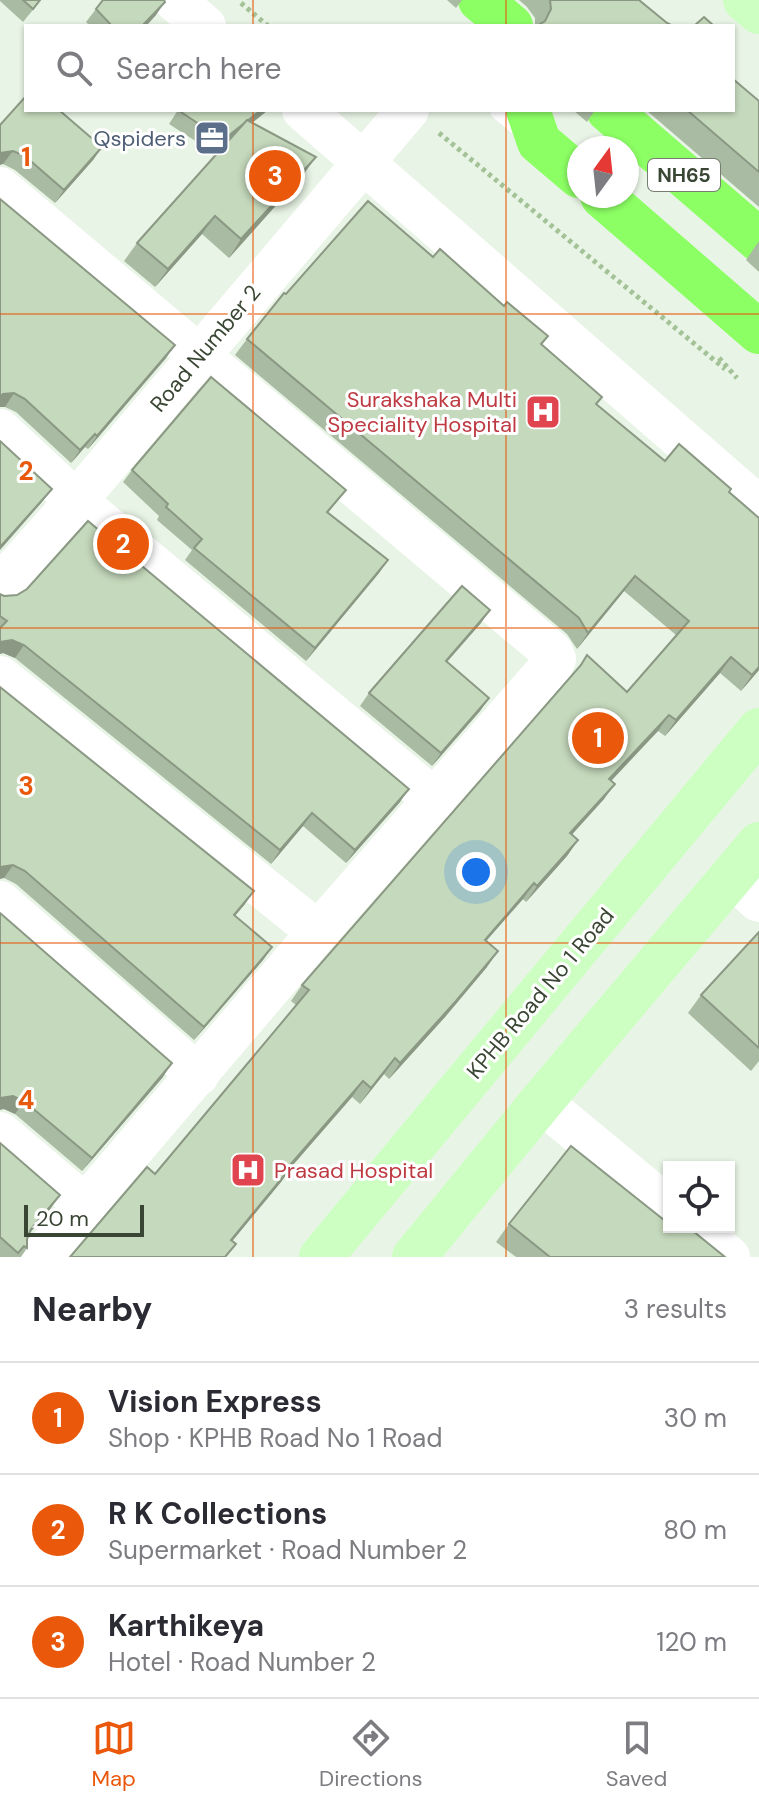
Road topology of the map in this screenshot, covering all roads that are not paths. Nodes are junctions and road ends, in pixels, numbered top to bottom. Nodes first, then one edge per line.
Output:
1 (174, 0) edge
2 (745, 0) edge
3 (759, 12) edge
4 (203, 24) edge
5 (305, 112) edge
6 (504, 112) edge
7 (610, 112) edge
8 (421, 120) edge
9 (533, 126) edge
10 (365, 162) junction
11 (567, 163) edge
12 (0, 188) edge
13 (616, 208) edge
14 (759, 240) edge
15 (759, 332) edge
16 (198, 355) junction
17 (0, 430) edge
18 (76, 501) junction
19 (759, 507) edge
20 (0, 586) edge
21 (0, 677) edge
22 (759, 730) edge
23 (435, 800) junction
24 (750, 874) edge
25 (0, 902) edge
26 (318, 932) junction
27 (198, 1075) junction
28 (541, 1102) junction
29 (0, 1133) edge
30 (663, 1203) edge
31 (85, 1205) junction
32 (699, 1233) edge
33 (41, 1257) edge
34 (321, 1257) edge
35 (414, 1257) edge
36 (729, 1257) edge

1 - 4 street
2 - 3 main road
5 - 10 street
6 - 9 lane
7 - 14 highway, NH65
8 - 10 street, Road Number 2
9 - 11 highway
10 - 16 street, Road Number 2
10 - 19 street
12 - 16 street
13 - 15 highway
16 - 18 street, Road Number 2
16 - 23 street
17 - 18 street
18 - 20 street, Road Number 2
18 - 23 street
21 - 26 street
22 - 34 main road, KPHB Road No 1 Road
23 - 26 street
24 - 28 main road
25 - 27 street
26 - 27 street
27 - 31 street
28 - 30 street
28 - 35 main road
29 - 31 street
31 - 33 street
32 - 36 street

